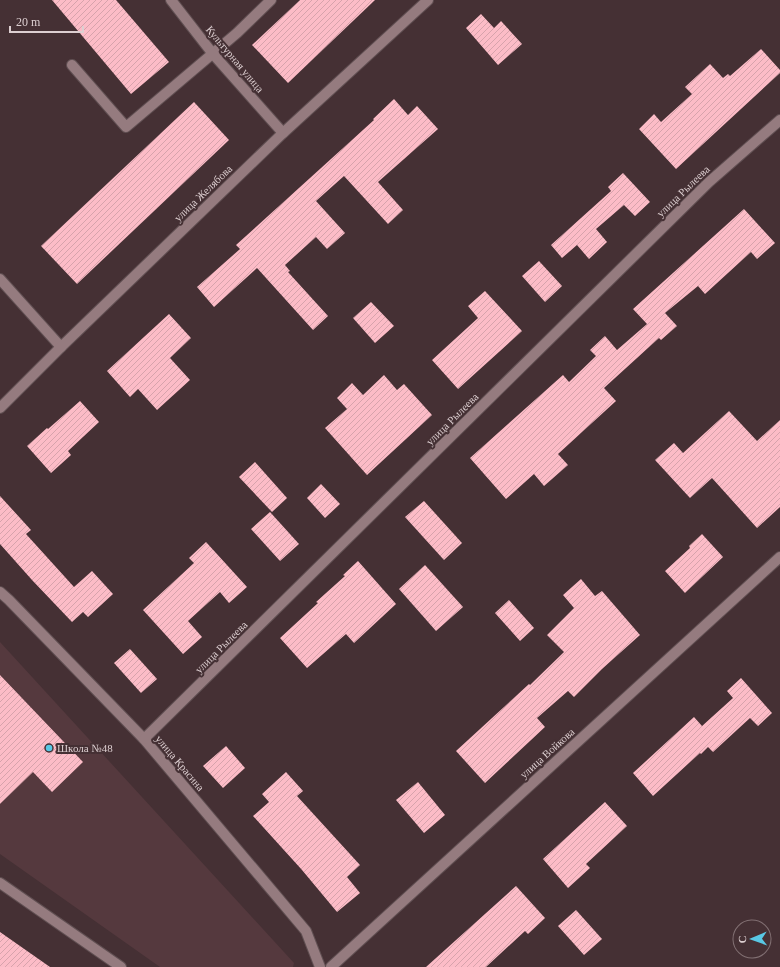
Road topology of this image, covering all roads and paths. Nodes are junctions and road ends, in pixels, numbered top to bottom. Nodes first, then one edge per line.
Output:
1 (171, 0) edge
2 (271, 0) edge
3 (428, 0) edge
4 (213, 54) junction
5 (72, 65) dead end
6 (780, 120) edge
7 (283, 133) junction
8 (0, 279) edge
9 (62, 347) junction
10 (0, 408) edge
11 (780, 557) edge
12 (0, 592) edge
13 (144, 739) junction
14 (0, 883) edge
15 (121, 967) edge
16 (320, 967) edge
17 (331, 967) edge

1 - 4 street, Культурная улица
2 - 4 street
3 - 7 street, улица Желябова
4 - 5 street
4 - 7 street, Культурная улица
6 - 13 street, улица Рылеева
7 - 9 street, улица Желябова
8 - 9 street
9 - 10 street, улица Желябова
11 - 17 street, улица Войкова
12 - 13 street, улица Красина
13 - 16 street, улица Красина
14 - 15 street

